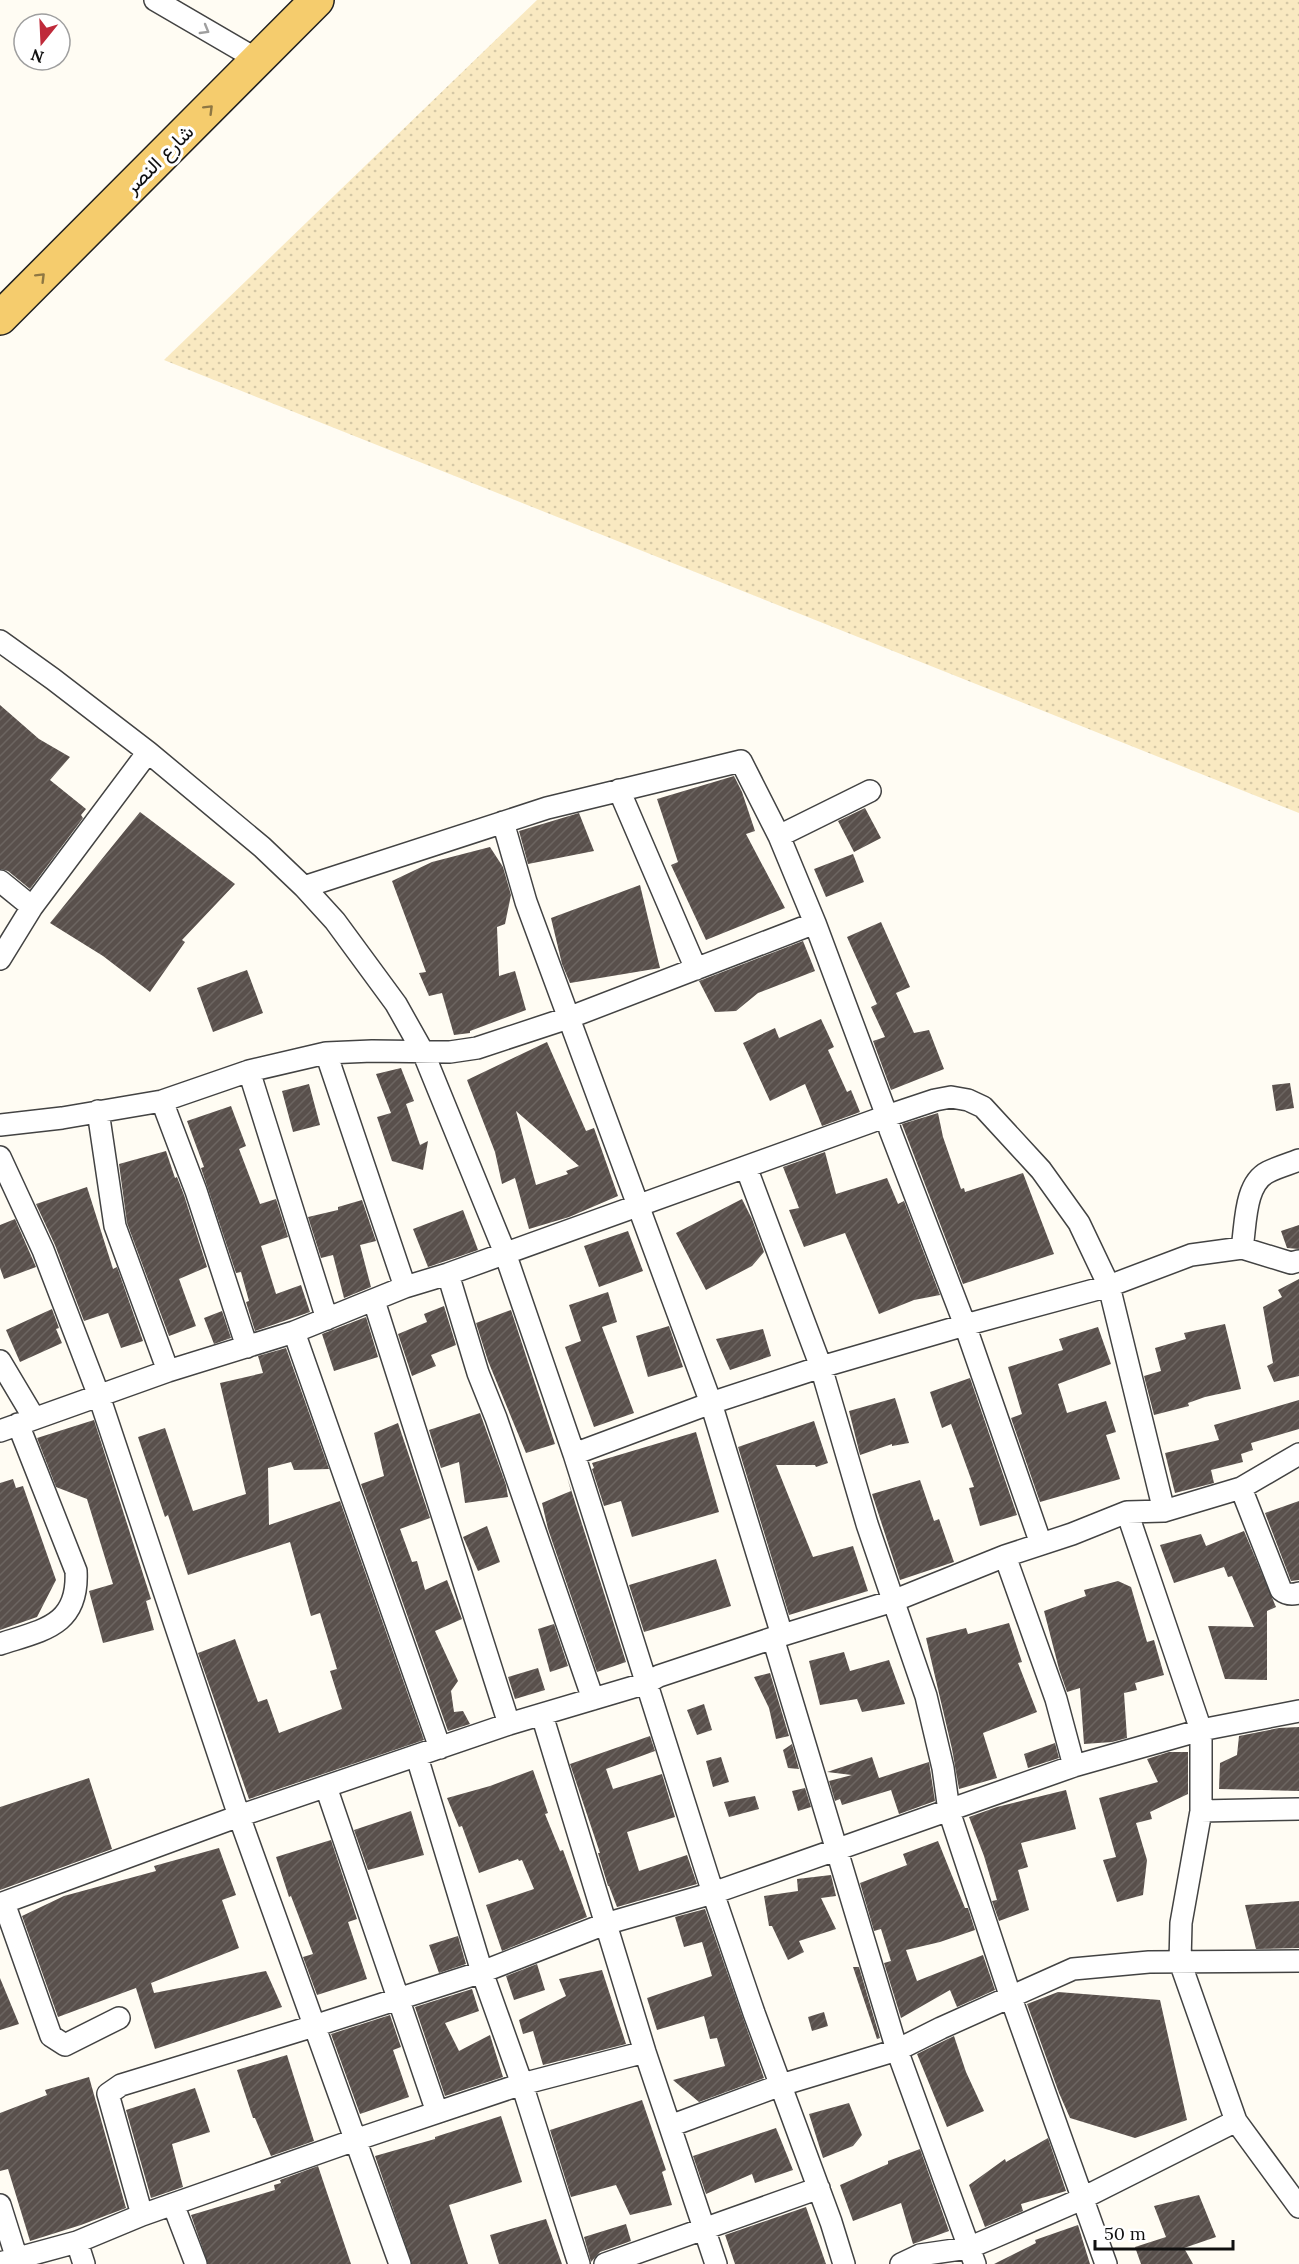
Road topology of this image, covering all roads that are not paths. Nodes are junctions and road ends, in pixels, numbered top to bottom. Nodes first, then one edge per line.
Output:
1 (155, 0) edge
2 (317, 0) edge
3 (258, 60) junction
4 (0, 318) edge
5 (0, 641) edge
6 (148, 752) junction
7 (619, 790) junction
8 (870, 791) dead end
9 (503, 822) junction
10 (780, 837) junction
11 (0, 880) edge
12 (304, 887) junction
13 (33, 907) junction
14 (815, 923) junction
15 (0, 958) edge
16 (696, 969) junction
17 (568, 1018) junction
18 (423, 1052) junction
19 (326, 1053) junction
20 (249, 1071) junction
21 (162, 1101) junction
22 (98, 1111) junction
23 (887, 1116) junction
24 (0, 1125) edge
25 (0, 1157) edge
26 (1299, 1160) edge
27 (746, 1167) junction
28 (639, 1204) junction
29 (1242, 1248) junction
30 (506, 1253) junction
31 (1296, 1267) edge
32 (448, 1274) junction
33 (1108, 1286) junction
34 (405, 1287) junction
35 (374, 1301) junction
36 (327, 1319) junction
37 (965, 1325) junction
38 (294, 1332) junction
39 (247, 1347) junction
40 (0, 1361) edge
41 (821, 1367) junction
42 (168, 1371) junction
43 (99, 1396) junction
44 (711, 1403) junction
45 (18, 1424) edge
46 (574, 1454) junction
47 (1299, 1454) edge
48 (1241, 1488) junction
49 (1164, 1510) junction
50 (1127, 1512) junction
51 (1041, 1544) junction
52 (1005, 1556) junction
53 (1299, 1593) edge
54 (893, 1601) junction
55 (778, 1636) junction
56 (0, 1644) edge
57 (647, 1683) junction
58 (593, 1699) junction
59 (1299, 1711) edge
60 (542, 1715) junction
61 (509, 1724) junction
62 (1201, 1730) junction
63 (440, 1748) junction
64 (417, 1757) junction
65 (1074, 1766) junction
66 (326, 1787) junction
67 (1299, 1809) edge
68 (1201, 1810) junction
69 (950, 1811) junction
70 (239, 1816) junction
71 (838, 1849) junction
72 (713, 1893) junction
73 (2, 1903) edge
74 (605, 1924) junction
75 (1299, 1961) edge
76 (1180, 1962) junction
77 (482, 1972) junction
78 (1011, 1998) junction
79 (399, 1999) junction
80 (119, 2019) dead end
81 (314, 2026) junction
82 (897, 2050) junction
83 (645, 2052) junction
84 (522, 2084) junction
85 (781, 2085) junction
86 (437, 2112) junction
87 (1236, 2121) junction
88 (670, 2126) junction
89 (355, 2139) junction
90 (819, 2188) junction
91 (1082, 2199) junction
92 (1298, 2202) edge
93 (173, 2204) junction
94 (0, 2205) edge
95 (142, 2215) junction
96 (705, 2227) junction
97 (76, 2242) junction
98 (972, 2256) edge
99 (9, 2261) edge
100 (84, 2264) edge
101 (196, 2264) edge
102 (400, 2264) edge
103 (579, 2264) edge
104 (605, 2264) edge
105 (716, 2264) edge
106 (844, 2264) edge
107 (901, 2264) edge
108 (1106, 2264) edge

1 -> 3 street
2 - 3 main road, شارع النصر
4 -> 3 main road, شارع النصر
5 - 6 street
6 - 12 street
6 - 13 street
7 - 9 street
7 - 10 street
7 - 16 street
8 - 10 street
9 - 12 street
9 - 17 street
10 - 14 street
11 - 13 street
12 - 18 street
13 - 15 street
14 - 16 street
14 - 23 street
16 - 17 street
17 - 18 street
17 - 28 street
18 - 19 street
18 - 30 street
19 - 20 street
19 - 34 street
20 - 21 street
20 - 36 street
21 - 22 street
21 - 39 street
22 - 24 street
22 - 42 street
23 - 27 street
23 - 33 street
23 - 37 street
25 - 43 street
26 - 29 street
27 - 28 street
27 - 41 street
28 - 30 street
28 - 44 street
29 - 31 street
29 - 33 street
30 - 32 street
30 - 46 street
32 - 34 street
32 - 58 street
33 - 37 street
33 - 49 street
34 - 35 street
35 - 36 street
35 - 61 street
36 - 38 street
37 - 41 street
37 - 51 street
38 - 39 street
38 - 63 street
39 - 42 street
40 - 45 street
41 - 44 street
41 - 54 street
42 - 43 street
43 - 45 street
43 - 70 street
44 - 46 street
44 - 55 street
45 - 56 street
46 - 57 street
47 - 48 street
48 - 49 street
48 - 53 street
49 - 50 street
50 - 51 street
50 - 62 street
51 - 52 street
52 - 54 street
52 - 65 street
54 - 55 street
54 - 69 street
55 - 57 street
55 - 71 street
57 - 58 street
57 - 72 street
58 - 60 street
59 - 62 street
60 - 61 street
60 - 74 street
61 - 63 street
62 - 65 street
62 - 68 street
63 - 64 street
64 - 66 street
64 - 77 street
65 - 69 street
66 - 70 street
66 - 79 street
67 - 68 street
68 - 76 street
69 - 71 street
69 - 78 street
70 - 73 street
70 - 81 street
71 - 72 street
71 - 82 street
72 - 74 street
72 - 85 street
73 - 80 street
74 - 77 street
74 - 83 street
75 - 76 street
76 - 78 street
76 - 87 street
77 - 79 street
77 - 84 street
78 - 82 street
78 - 91 street
79 - 81 street
79 - 86 street
81 - 89 street
81 - 95 street
82 - 85 street
82 - 98 street
83 - 84 street
83 - 88 street
84 - 86 street
84 - 103 street
85 - 88 street
85 - 90 street
86 - 89 street
87 - 91 street
87 - 92 street
88 - 96 street
89 - 93 street
89 - 102 street
90 - 96 street
90 - 106 street
91 - 98 street
91 - 108 street
93 - 95 street
93 - 101 street
94 - 99 street
95 - 97 street
96 - 104 street
96 - 105 street
97 - 99 street
97 - 100 street
98 - 107 street

